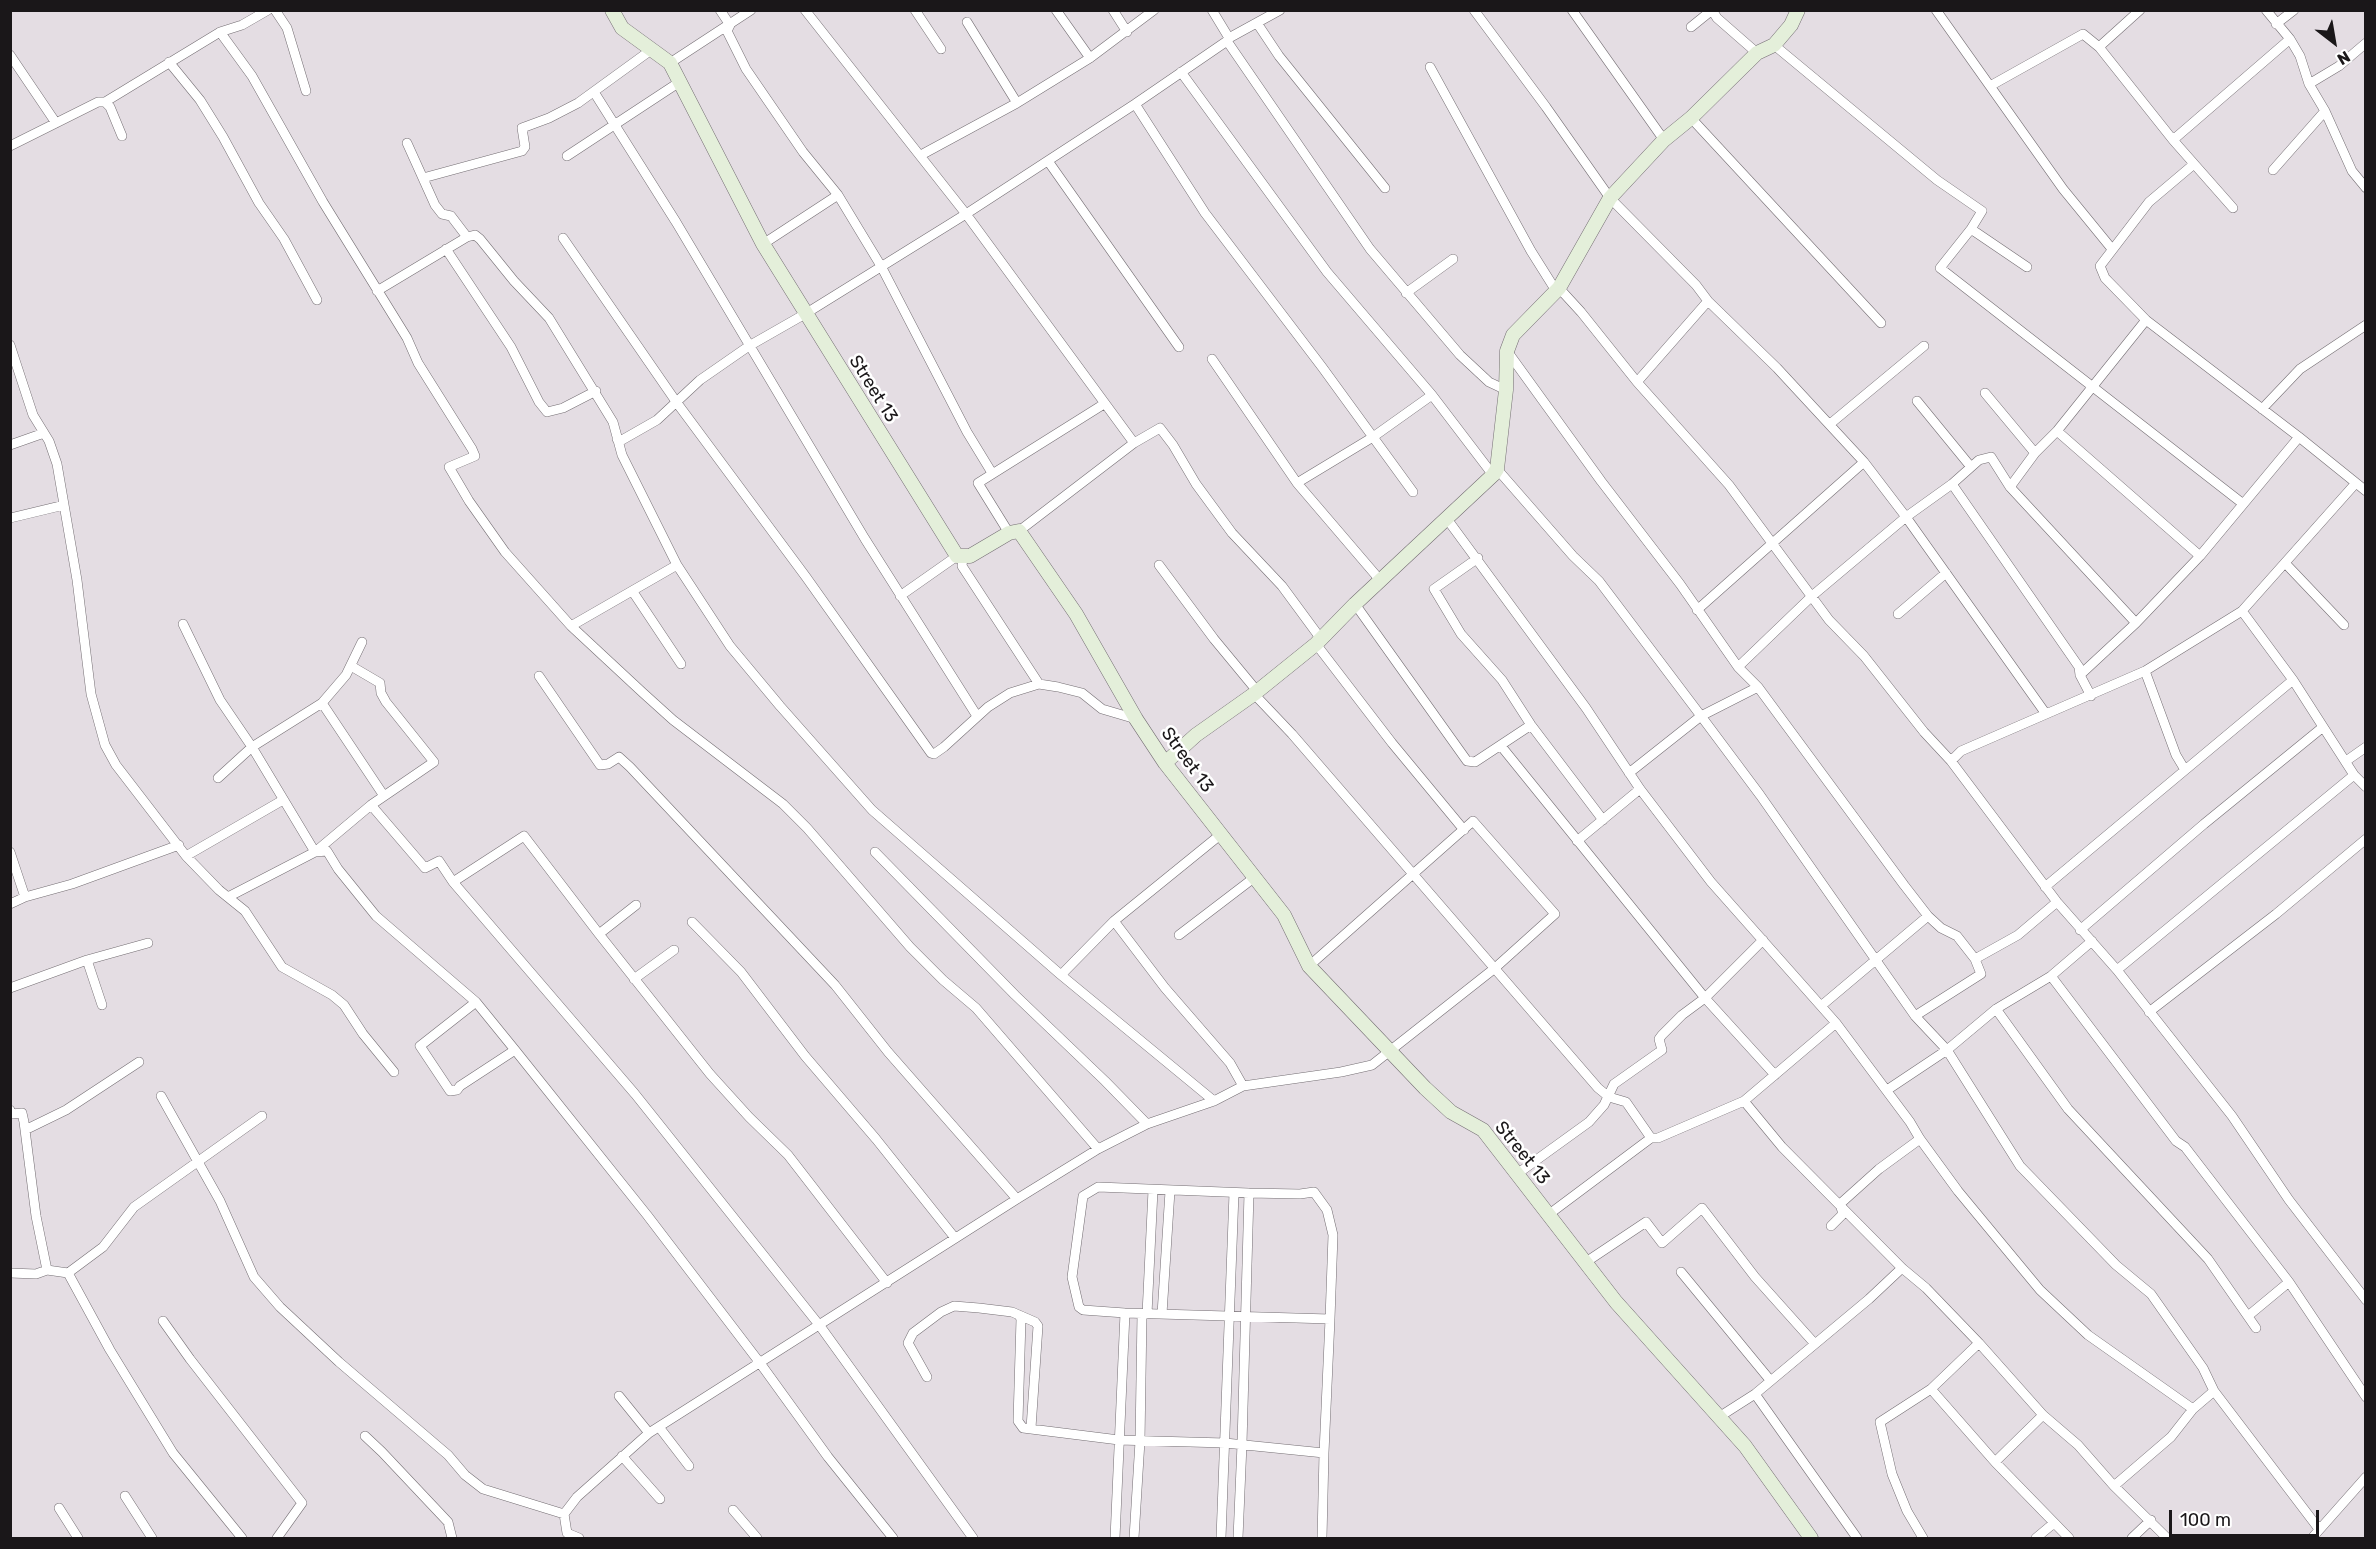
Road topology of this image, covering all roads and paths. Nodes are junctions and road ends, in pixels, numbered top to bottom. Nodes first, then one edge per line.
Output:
1 (268, 10) edge
2 (274, 10) edge
3 (612, 10) edge
4 (720, 10) edge
5 (751, 10) edge
6 (805, 10) edge
7 (915, 10) edge
8 (1056, 10) edge
9 (1113, 10) edge
10 (1154, 10) edge
11 (1212, 10) edge
12 (1280, 10) edge
13 (1474, 10) edge
14 (1572, 10) edge
15 (1798, 10) edge
16 (1936, 10) edge
17 (2140, 10) edge
18 (2266, 10) edge
19 (2294, 10) edge
20 (967, 22) dead end
21 (1257, 23) junction
22 (2276, 24) junction
23 (730, 25) junction
24 (1691, 27) dead end
25 (220, 32) junction
26 (1127, 32) junction
27 (2290, 39) junction
28 (1228, 40) junction
29 (2366, 43) edge
30 (1774, 45) junction
31 (2099, 46) junction
32 (941, 49) dead end
33 (651, 50) junction
34 (1757, 53) junction
35 (10, 55) edge
36 (1090, 58) junction
37 (169, 62) junction
38 (670, 63) junction
39 (1430, 67) dead end
40 (1181, 72) junction
41 (678, 83) junction
42 (2309, 84) junction
43 (1990, 86) junction
44 (306, 91) dead end
45 (594, 92) junction
46 (105, 102) junction
47 (1017, 103) junction
48 (1135, 104) junction
49 (2325, 111) junction
50 (1691, 118) junction
51 (56, 123) junction
52 (616, 125) junction
53 (122, 136) dead end
54 (1664, 140) junction
55 (2173, 140) junction
56 (407, 143) dead end
57 (10, 146) edge
58 (921, 154) junction
59 (567, 156) dead end
60 (1048, 161) junction
61 (2194, 164) junction
62 (2273, 170) dead end
63 (423, 178) junction
64 (1385, 188) dead end
65 (2366, 188) edge
66 (838, 195) junction
67 (1610, 198) junction
68 (2233, 208) dead end
69 (966, 214) junction
70 (1971, 229) junction
71 (467, 237) junction
72 (563, 238) dead end
73 (763, 244) junction
74 (446, 249) junction
75 (2112, 249) junction
76 (1452, 259) dead end
77 (881, 266) junction
78 (2026, 267) dead end
79 (1559, 288) junction
80 (377, 291) junction
81 (1406, 292) junction
82 (317, 300) dead end
83 (1708, 301) junction
84 (805, 314) junction
85 (2146, 320) junction
86 (1881, 323) dead end
87 (2366, 325) edge
88 (10, 345) edge
89 (749, 346) junction
90 (1924, 346) dead end
91 (1179, 347) dead end
92 (1507, 351) junction
93 (1212, 359) dead end
94 (1637, 382) junction
95 (2092, 386) junction
96 (1506, 390) junction
97 (596, 391) junction
98 (1984, 393) dead end
99 (1432, 395) junction
100 (1917, 401) dead end
101 (677, 403) junction
102 (1104, 404) junction
103 (2262, 409) junction
104 (1830, 424) junction
105 (2057, 431) junction
106 (44, 433) junction
107 (1373, 437) junction
108 (2299, 437) junction
109 (617, 439) junction
110 (1134, 443) junction
111 (10, 445) edge
112 (2035, 453) junction
113 (1863, 462) junction
114 (1971, 467) junction
115 (1495, 472) junction
116 (992, 473) junction
117 (1297, 483) junction
118 (1952, 484) junction
119 (2355, 484) junction
120 (2010, 487) junction
121 (1413, 492) dead end
122 (2366, 492) edge
123 (2242, 503) junction
124 (64, 505) junction
125 (1906, 517) junction
126 (10, 518) edge
127 (1447, 519) junction
128 (1014, 532) junction
129 (1772, 544) junction
130 (2200, 556) junction
131 (960, 557) junction
132 (1478, 558) junction
133 (2285, 563) junction
134 (1159, 565) dead end
135 (676, 566) junction
136 (1946, 573) junction
137 (1380, 580) junction
138 (633, 592) junction
139 (900, 596) junction
140 (1812, 596) junction
141 (1355, 604) junction
142 (1697, 610) junction
143 (2242, 611) junction
144 (1898, 614) dead end
145 (2136, 623) junction
146 (183, 624) dead end
147 (2344, 625) dead end
148 (571, 626) junction
149 (362, 642) dead end
150 (1319, 642) junction
151 (681, 664) dead end
152 (351, 666) junction
153 (1738, 667) junction
154 (2145, 671) junction
155 (2080, 675) junction
156 (539, 676) dead end
157 (2293, 680) junction
158 (1039, 684) junction
159 (1758, 687) junction
160 (1255, 692) junction
161 (2091, 696) junction
162 (322, 703) junction
163 (2046, 714) junction
164 (977, 716) junction
165 (1701, 716) junction
166 (1136, 719) junction
167 (1531, 725) junction
168 (2323, 728) junction
169 (1501, 746) junction
170 (252, 747) junction
171 (2366, 747) edge
172 (1951, 761) junction
173 (2346, 761) junction
174 (1165, 763) junction
175 (2186, 770) junction
176 (1629, 774) junction
177 (2354, 775) junction
178 (218, 778) dead end
179 (2366, 787) edge
180 (1640, 789) junction
181 (384, 796) junction
182 (283, 800) junction
183 (371, 805) junction
184 (1603, 820) junction
185 (1464, 830) junction
186 (1220, 835) junction
187 (2366, 839) edge
188 (1577, 841) junction
189 (179, 845) junction
190 (10, 852) edge
191 (315, 852) junction
192 (876, 852) dead end
193 (186, 856) junction
194 (1413, 875) junction
195 (1255, 878) junction
196 (453, 882) junction
197 (2045, 887) junction
198 (26, 897) junction
199 (228, 897) junction
200 (2056, 902) junction
201 (10, 904) edge
202 (636, 905) dead end
203 (1928, 916) junction
204 (1114, 921) junction
205 (692, 922) dead end
206 (2080, 930) junction
207 (599, 934) junction
208 (1179, 935) dead end
209 (1763, 940) junction
210 (2092, 941) junction
211 (148, 943) dead end
212 (674, 950) dead end
213 (1876, 959) junction
214 (1975, 959) junction
215 (87, 960) junction
216 (1309, 966) junction
217 (1495, 968) junction
218 (2116, 970) junction
219 (1061, 975) junction
220 (2051, 976) junction
221 (634, 979) junction
222 (10, 988) edge
223 (1705, 998) junction
224 (476, 1002) junction
225 (102, 1005) dead end
226 (1821, 1006) junction
227 (1996, 1009) junction
228 (2149, 1012) junction
229 (1915, 1016) junction
230 (1836, 1023) junction
231 (515, 1050) junction
232 (1947, 1050) junction
233 (1390, 1051) junction
234 (139, 1062) dead end
235 (394, 1072) dead end
236 (1775, 1075) junction
237 (1243, 1086) junction
238 (1887, 1090) junction
239 (161, 1096) dead end
240 (1609, 1097) junction
241 (1214, 1101) junction
242 (1744, 1101) junction
243 (10, 1110) edge
244 (262, 1116) dead end
245 (1147, 1124) junction
246 (25, 1130) junction
247 (1651, 1138) junction
248 (1920, 1139) junction
249 (1098, 1149) junction
250 (200, 1162) junction
251 (1517, 1174) junction
252 (1153, 1190) junction
253 (1170, 1191) junction
254 (1233, 1193) junction
255 (1249, 1194) junction
256 (1017, 1199) junction
257 (1840, 1204) junction
258 (1548, 1215) junction
259 (1831, 1226) dead end
260 (956, 1238) junction
261 (1586, 1263) junction
262 (1902, 1268) junction
263 (47, 1270) junction
264 (1681, 1272) dead end
265 (10, 1273) edge
266 (68, 1273) junction
267 (2289, 1282) junction
268 (887, 1283) junction
269 (2366, 1300) edge
270 (1125, 1313) junction
271 (1145, 1314) junction
272 (1162, 1314) junction
273 (1019, 1315) junction
274 (1230, 1316) junction
275 (2248, 1316) junction
276 (1246, 1317) junction
277 (1330, 1319) junction
278 (163, 1321) dead end
279 (820, 1326) junction
280 (2256, 1328) dead end
281 (1979, 1343) junction
282 (1815, 1344) junction
283 (760, 1363) junction
284 (927, 1377) dead end
285 (1770, 1380) junction
286 (1931, 1389) junction
287 (2214, 1391) junction
288 (1755, 1394) junction
289 (619, 1396) dead end
290 (2366, 1398) edge
291 (2193, 1409) junction
292 (2043, 1415) junction
293 (1719, 1417) junction
294 (659, 1427) junction
295 (1031, 1428) junction
296 (649, 1433) junction
297 (365, 1437) dead end
298 (1119, 1440) junction
299 (1140, 1441) junction
300 (1225, 1443) junction
301 (1242, 1444) junction
302 (1324, 1452) junction
303 (622, 1456) junction
304 (1995, 1462) junction
305 (689, 1466) dead end
306 (2366, 1477) edge
307 (2114, 1486) junction
308 (125, 1496) dead end
309 (660, 1499) dead end
310 (59, 1508) dead end
311 (733, 1510) dead end
312 (564, 1514) junction
313 (2151, 1521) junction
314 (2054, 1523) junction
315 (2319, 1529) junction
316 (78, 1539) edge
317 (152, 1539) edge
318 (242, 1539) edge
319 (277, 1539) edge
320 (452, 1539) edge
321 (579, 1539) edge
322 (757, 1539) edge
323 (893, 1539) edge
324 (973, 1539) edge
325 (1115, 1539) edge
326 (1134, 1539) edge
327 (1221, 1539) edge
328 (1238, 1539) edge
329 (1322, 1539) edge
330 (1810, 1539) edge
331 (1857, 1539) edge
332 (1923, 1539) edge
333 (2036, 1539) edge
334 (2069, 1539) edge
335 (2132, 1539) edge
336 (2167, 1539) edge
337 (2312, 1539) edge

1 - 25 street
2 - 44 street
3 - 33 street
4 - 23 street
5 - 23 street
6 - 58 street
7 - 32 street
8 - 36 street
9 - 26 street
10 - 26 street
11 - 28 street
12 - 21 street
13 - 67 street
14 - 54 street
15 - 30 street
16 - 43 street
17 - 31 street
18 - 22 street
19 - 22 street
20 - 47 street
21 - 28 street
21 - 64 street
22 - 27 street
23 - 38 street
23 - 66 street
24 - 34 street
25 - 37 street
25 - 80 street
26 - 36 street
27 - 42 street
27 - 55 street
28 - 40 street
28 - 81 street
29 - 42 street
30 - 34 street
30 - 70 street
31 - 43 street
31 - 55 street
33 - 38 street
33 - 45 street
34 - 50 street
35 - 51 street
36 - 47 street
37 - 46 street
37 - 82 street
38 - 41 street, Street 13
39 - 79 street
40 - 48 street
40 - 99 street
41 - 52 street
41 - 73 street, Street 13
42 - 49 street
43 - 75 street
45 - 52 street
45 - 63 street
46 - 51 street
46 - 53 street
47 - 58 street
48 - 60 street
48 - 107 street
49 - 62 street
49 - 65 street
50 - 54 street
50 - 86 street
51 - 57 street
52 - 59 street
52 - 89 street
54 - 67 street
55 - 61 street
56 - 63 street
58 - 69 street
60 - 69 street
60 - 91 street
61 - 68 street
61 - 75 street
63 - 71 street
66 - 73 street
66 - 77 street
67 - 79 street
67 - 83 street
69 - 77 street
69 - 102 street
70 - 78 street
70 - 95 street
71 - 74 street
71 - 97 street
72 - 101 street
73 - 84 street, Street 13
74 - 80 street
74 - 97 street
75 - 85 street
76 - 81 street
77 - 84 street
77 - 116 street
79 - 92 street
79 - 94 street
80 - 148 street
81 - 96 street
83 - 94 street
83 - 104 street
84 - 89 street
84 - 131 street, Street 13
85 - 95 street
85 - 103 street
87 - 103 street
88 - 106 street
89 - 101 street
89 - 139 street
90 - 104 street
92 - 96 street
92 - 142 street
93 - 117 street
94 - 129 street
95 - 105 street
95 - 123 street
96 - 115 street
97 - 109 street
98 - 112 street
99 - 107 street
99 - 115 street
100 - 114 street
101 - 109 street
101 - 164 street
102 - 110 street
102 - 116 street
103 - 108 street
104 - 113 street
105 - 112 street
105 - 130 street
106 - 111 street
106 - 124 street
107 - 117 street
107 - 121 street
108 - 119 street
108 - 123 street
109 - 135 street
110 - 128 street
110 - 150 street
112 - 120 street
113 - 125 street
113 - 129 street
114 - 118 street
114 - 120 street
115 - 127 street
115 - 165 street
116 - 128 street
117 - 137 street
118 - 125 street
118 - 155 street
119 - 122 street
119 - 133 street
120 - 145 street
123 - 130 street
124 - 126 street
124 - 189 street
125 - 136 street
125 - 140 street
127 - 132 street
127 - 137 street
128 - 131 street
128 - 166 street, Street 13
129 - 140 street
129 - 142 street
130 - 145 street
131 - 139 street
131 - 158 street
132 - 167 street
132 - 176 street
133 - 143 street
133 - 147 street
134 - 160 street
135 - 138 street
135 - 219 street
136 - 144 street
136 - 163 street
137 - 141 street
138 - 148 street
138 - 151 street
139 - 164 street
140 - 153 street
140 - 172 street
141 - 150 street
141 - 169 street
142 - 153 street
143 - 154 street
143 - 157 street
145 - 155 street
146 - 170 street
148 - 249 street
149 - 152 street
150 - 160 street
150 - 185 street
152 - 162 street
152 - 181 street
153 - 159 street
154 - 161 street
154 - 175 street
155 - 161 street
156 - 256 street
157 - 168 street
157 - 175 street
158 - 164 street
158 - 166 street
159 - 165 street
159 - 203 street
160 - 174 street
160 - 194 street
161 - 163 street
162 - 170 street
162 - 181 street
163 - 172 street
165 - 176 street
165 - 213 street
166 - 174 street, Street 13
167 - 169 street
167 - 184 street
168 - 173 street
168 - 206 street
169 - 188 street
170 - 178 street
170 - 182 street
171 - 173 street
172 - 197 street
173 - 177 street
174 - 186 street, Street 13
175 - 197 street
176 - 180 street
177 - 179 street
177 - 218 street
180 - 184 street
180 - 209 street
181 - 183 street
182 - 191 street
182 - 193 street
183 - 191 street
183 - 196 street
184 - 188 street
185 - 194 street
185 - 217 street
186 - 195 street, Street 13
186 - 204 street
187 - 228 street
188 - 223 street
189 - 193 street
189 - 198 street
190 - 198 street
191 - 199 street
191 - 224 street
192 - 245 street
193 - 199 street
194 - 216 street
194 - 217 street
195 - 208 street
195 - 216 street, Street 13
196 - 207 street
196 - 279 street
197 - 200 street
198 - 201 street
199 - 235 street
200 - 206 street
200 - 214 street
202 - 207 street
203 - 213 street
203 - 214 street
204 - 219 street
204 - 237 street
205 - 260 street
206 - 210 street
207 - 221 street
209 - 223 street
209 - 226 street
210 - 218 street
210 - 220 street
211 - 215 street
212 - 221 street
213 - 226 street
213 - 229 street
214 - 229 street
215 - 222 street
215 - 225 street
216 - 233 street, Street 13
217 - 233 street
217 - 240 street
218 - 228 street
219 - 241 street
220 - 227 street
220 - 267 street
221 - 268 street
223 - 236 street
223 - 240 street
224 - 231 street
224 - 231 street
226 - 230 street
227 - 232 street
227 - 275 street
228 - 269 street
229 - 232 street
230 - 236 street
230 - 238 street
231 - 283 street
232 - 238 street
232 - 287 street
233 - 237 street
233 - 251 street, Street 13
234 - 246 street
236 - 242 street
237 - 241 street
238 - 248 street
239 - 250 street
240 - 247 street
240 - 251 street
241 - 245 street
242 - 247 street
242 - 257 street
243 - 246 street
244 - 250 street
245 - 249 street
246 - 263 street
247 - 258 street
248 - 257 street
248 - 291 street
249 - 256 street
250 - 266 street
250 - 312 street
251 - 258 street, Street 13
252 - 253 street
252 - 270 street
252 - 271 street
253 - 254 street
253 - 272 street
254 - 255 street
254 - 274 street
255 - 276 street
255 - 277 street
256 - 260 street
257 - 259 street
257 - 262 street
258 - 261 street, Street 13
260 - 268 street
261 - 282 street
261 - 293 street, Street 13
262 - 281 street
262 - 282 street
263 - 265 street
263 - 266 street
264 - 285 street
266 - 318 street
267 - 275 street
267 - 290 street
268 - 279 street
270 - 271 street
270 - 298 street
271 - 272 street
271 - 299 street
272 - 274 street
273 - 284 street
273 - 295 street
273 - 295 street
274 - 276 street
274 - 300 street
275 - 280 street
276 - 277 street
276 - 301 street
277 - 302 street
278 - 319 street
279 - 283 street
279 - 324 street
281 - 286 street
281 - 292 street
282 - 285 street
283 - 294 street
283 - 323 street
285 - 288 street
286 - 304 street
286 - 332 street
287 - 291 street
287 - 315 street
288 - 293 street
288 - 331 street
289 - 296 street
291 - 307 street
292 - 304 street
292 - 307 street
293 - 330 street, Street 13
294 - 296 street
294 - 305 street
295 - 298 street
296 - 303 street
297 - 320 street
298 - 299 street
298 - 325 street
299 - 300 street
299 - 326 street
300 - 301 street
300 - 327 street
301 - 302 street
301 - 328 street
302 - 329 street
303 - 309 street
303 - 312 street
304 - 314 street
306 - 315 street
307 - 313 street
308 - 317 street
310 - 316 street
311 - 322 street
312 - 321 street
313 - 335 street
313 - 336 street
314 - 333 street
314 - 334 street
315 - 337 street

